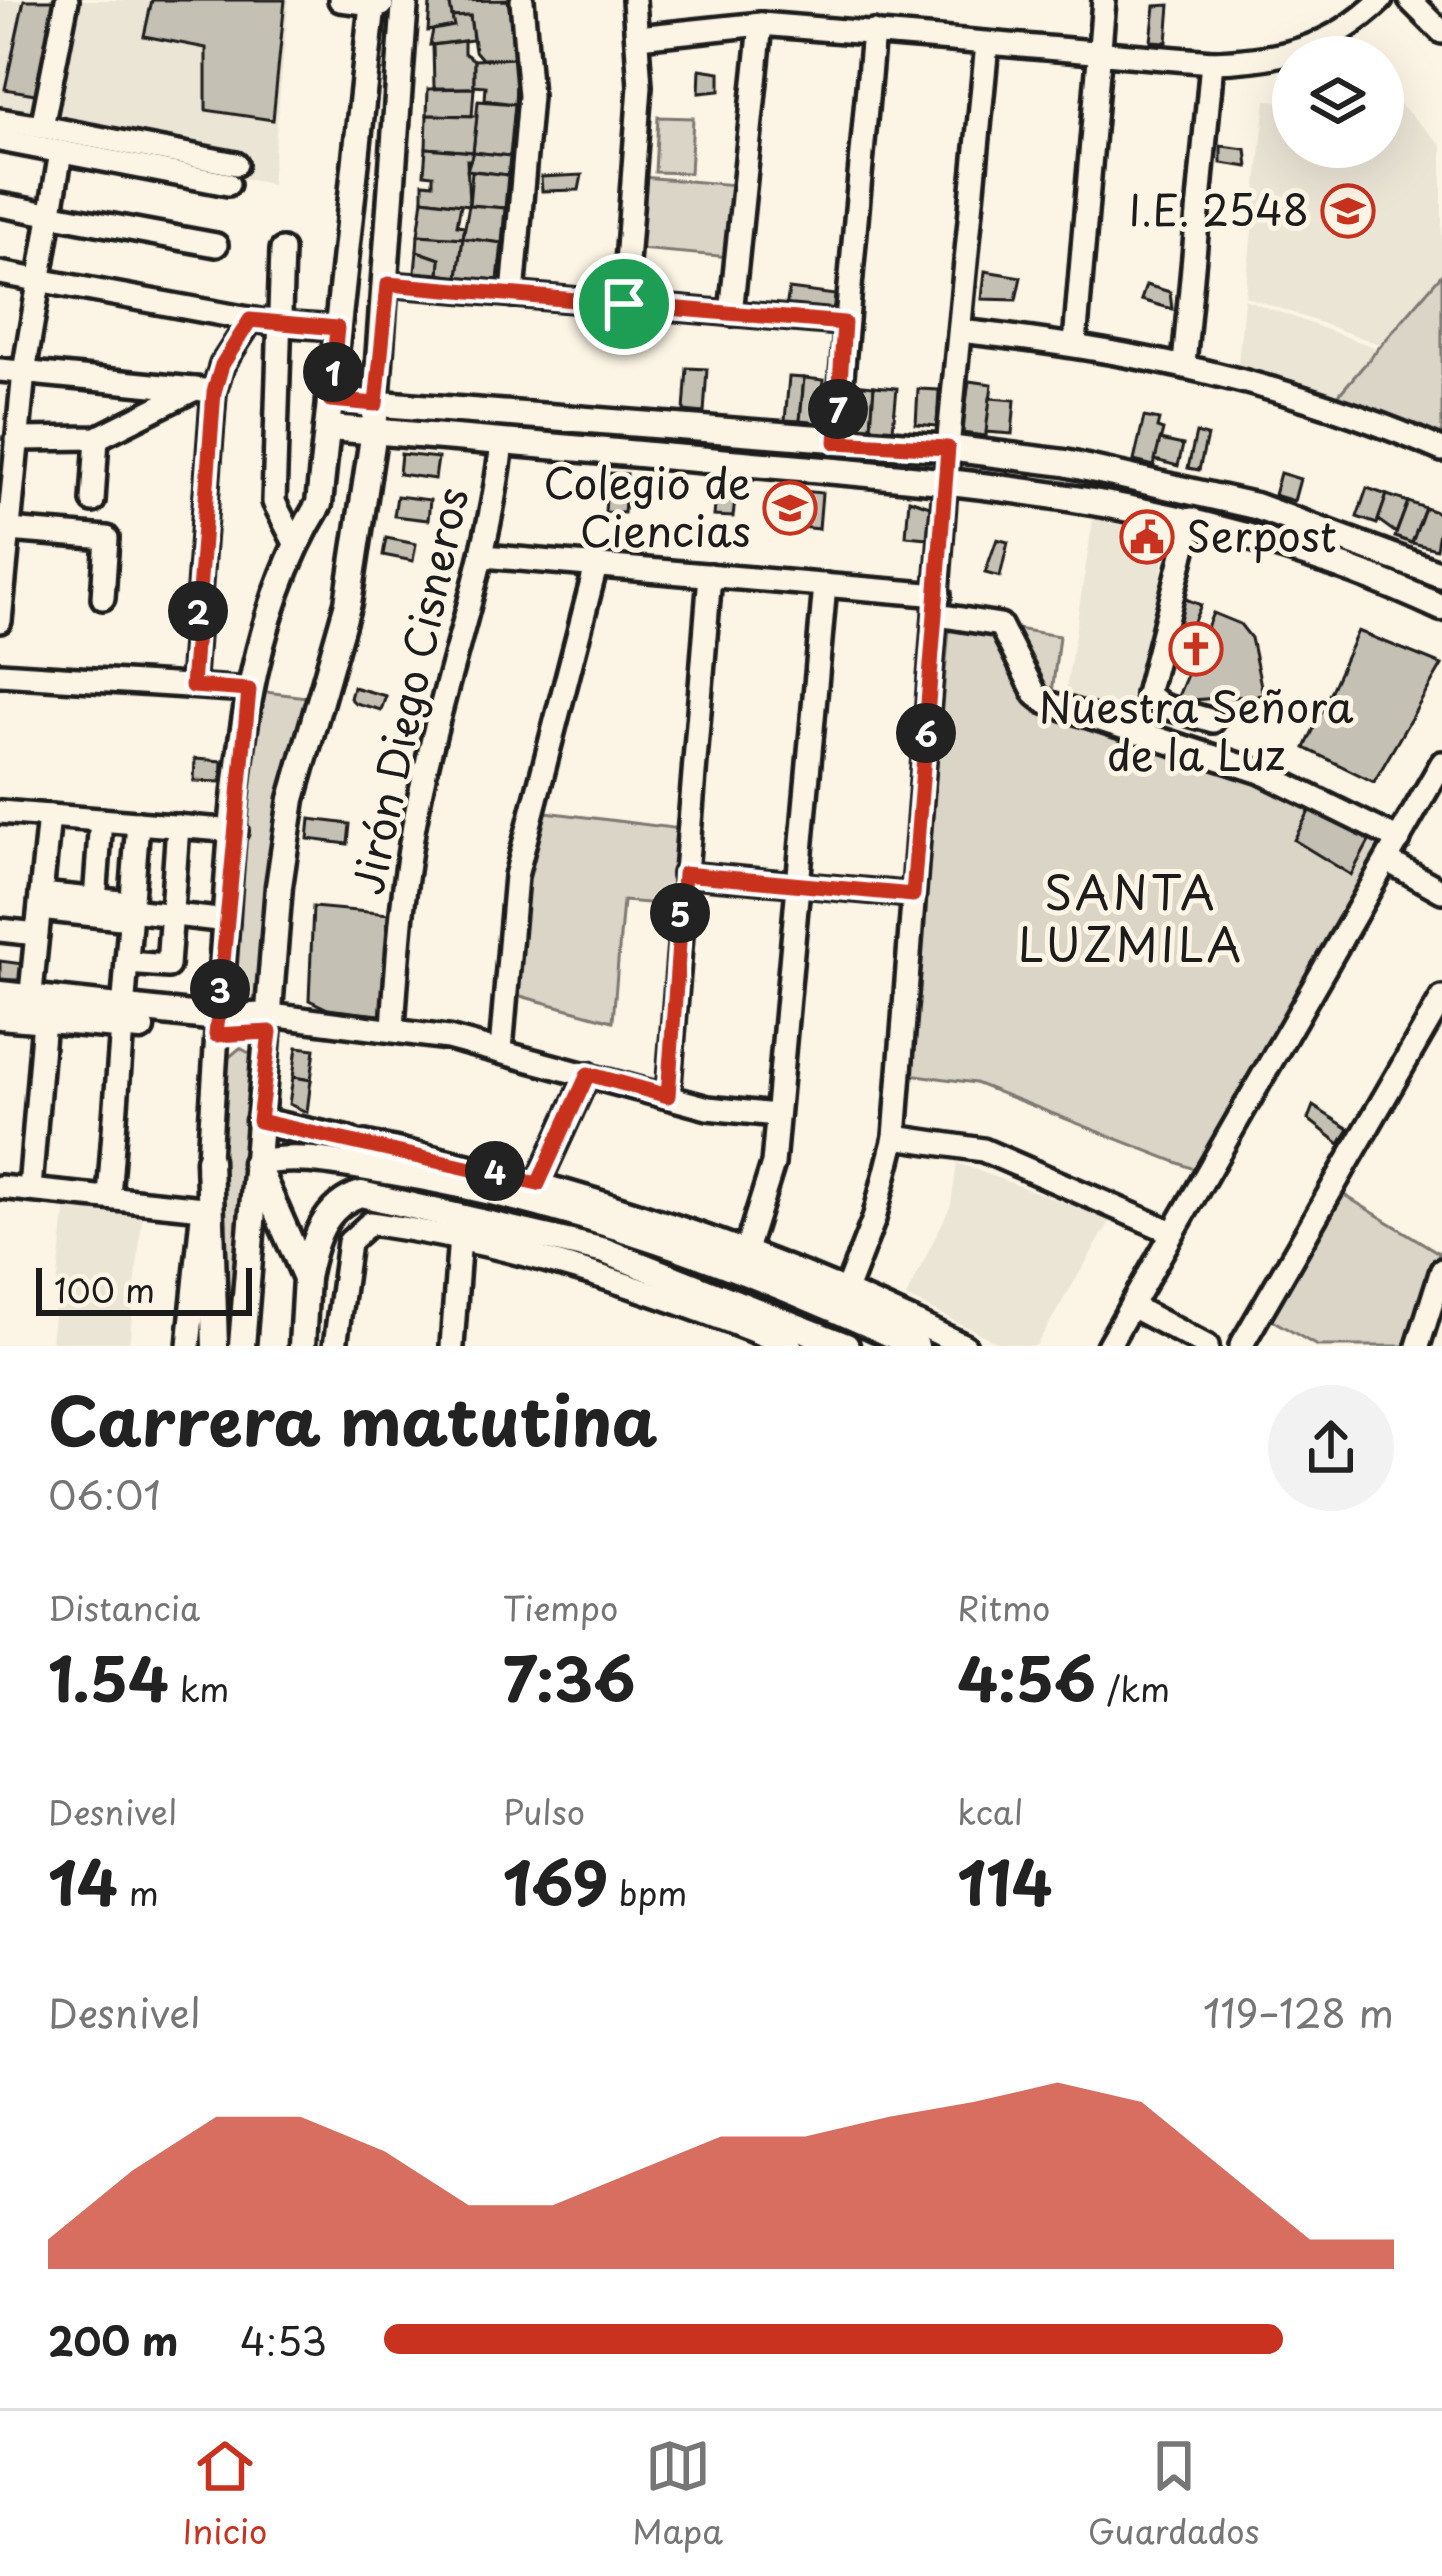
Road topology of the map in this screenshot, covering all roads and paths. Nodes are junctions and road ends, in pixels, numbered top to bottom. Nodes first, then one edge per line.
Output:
1 (67, 0) edge
2 (522, 0) edge
3 (634, 0) edge
4 (1104, 0) edge
5 (1381, 0) edge
6 (1410, 0) edge
7 (368, 1) edge
8 (761, 24) junction
9 (873, 32) junction
10 (1442, 32) edge
11 (638, 37) junction
12 (987, 44) junction
13 (1100, 54) junction
14 (1211, 62) junction
15 (0, 120) edge
16 (42, 127) junction
17 (0, 140) edge
18 (61, 152) junction
19 (0, 205) edge
20 (50, 215) junction
21 (216, 245) dead end
22 (282, 250) dead end
23 (0, 272) edge
24 (36, 279) junction
25 (388, 284) junction
26 (513, 295) junction
27 (624, 304) junction
28 (731, 314) junction
29 (250, 320) junction
30 (844, 323) junction
31 (277, 324) junction
32 (337, 328) junction
33 (960, 331) junction
34 (1075, 343) junction
35 (1184, 364) junction
36 (0, 370) edge
37 (24, 372) junction
38 (205, 390) junction
39 (330, 400) junction
40 (376, 404) junction
41 (327, 428) junction
42 (374, 431) junction
43 (97, 437) junction
44 (17, 439) junction
45 (836, 442) junction
46 (502, 443) junction
47 (948, 448) junction
48 (1442, 450) edge
49 (946, 479) junction
50 (93, 501) dead end
51 (6, 518) edge
52 (1192, 519) junction
53 (295, 544) junction
54 (484, 556) junction
55 (596, 566) junction
56 (1441, 571) edge
57 (710, 575) junction
58 (825, 585) junction
59 (1, 591) edge
60 (103, 598) dead end
61 (938, 605) junction
62 (1442, 608) edge
63 (0, 621) edge
64 (0, 674) edge
65 (192, 686) junction
66 (249, 690) junction
67 (1213, 721) dead end
68 (1442, 763) edge
69 (0, 812) edge
70 (49, 816) junction
71 (101, 820) junction
72 (138, 823) junction
73 (178, 826) junction
74 (236, 831) junction
75 (1393, 850) junction
76 (684, 874) junction
77 (800, 884) junction
78 (1442, 891) edge
79 (913, 895) junction
80 (95, 900) junction
81 (40, 902) junction
82 (131, 911) junction
83 (172, 914) junction
84 (227, 921) junction
85 (0, 930) edge
86 (37, 934) junction
87 (127, 963) junction
88 (0, 994) edge
89 (1442, 998) edge
90 (35, 1012) junction
91 (0, 1016) edge
92 (123, 1019) junction
93 (271, 1024) junction
94 (217, 1026) junction
95 (393, 1028) junction
96 (501, 1050) junction
97 (588, 1074) junction
98 (668, 1096) junction
99 (776, 1115) junction
100 (259, 1121) junction
101 (895, 1137) junction
102 (347, 1140) junction
103 (209, 1160) junction
104 (255, 1163) junction
105 (428, 1178) junction
106 (538, 1184) junction
107 (0, 1187) edge
108 (30, 1190) junction
109 (109, 1197) junction
110 (203, 1208) junction
111 (1172, 1232) junction
112 (460, 1236) junction
113 (746, 1250) junction
114 (1442, 1270) edge
115 (306, 1278) junction
116 (847, 1288) junction
117 (1131, 1306) junction
118 (189, 1346) edge
119 (215, 1346) edge
120 (242, 1346) edge
121 (302, 1346) edge
122 (335, 1346) edge
123 (452, 1346) edge
124 (791, 1346) edge
125 (846, 1346) edge
126 (916, 1346) edge
127 (965, 1346) edge
128 (1108, 1346) edge
129 (1207, 1346) edge
130 (1241, 1346) edge
131 (1418, 1346) edge

1 - 16 street
2 - 26 street
3 - 11 street
4 - 13 street
5 - 14 street
6 - 10 street
7 - 25 main road
7 - 32 main road
8 - 9 street
8 - 11 street
8 - 28 street
9 - 12 street
9 - 30 street
11 - 27 street
12 - 13 street
12 - 33 street
13 - 14 street
13 - 34 street
14 - 35 street
15 - 16 street
16 - 18 street
17 - 18 street
18 - 20 street
19 - 20 street
20 - 21 street
20 - 24 street
22 - 31 street
23 - 24 street
24 - 29 street
24 - 37 street
25 - 26 street
25 - 40 main road
26 - 27 street
27 - 28 street
28 - 30 street
29 - 31 street
29 - 38 street
30 - 45 street
31 - 32 street
31 - 53 street
32 - 39 main road
33 - 34 street
33 - 47 street
34 - 35 street
35 - 48 street
36 - 37 street
37 - 38 street
37 - 44 street
38 - 43 street
38 - 65 street
39 - 40 main road
39 - 41 main road
40 - 42 main road
40 - 45 main road
41 - 42 main road
41 - 53 main road
42 - 46 main road
42 - 93 main road
43 - 44 street
43 - 50 street
44 - 51 street
45 - 47 main road
46 - 49 main road
46 - 54 street, Jirón Diego Cisneros
47 - 49 street
47 - 56 main road
49 - 52 main road
49 - 61 street
51 - 59 street
51 - 60 street
52 - 62 main road
52 - 67 street
53 - 66 main road
54 - 55 street
54 - 95 street, Jirón Diego Cisneros
55 - 57 street
55 - 96 street
57 - 58 street
57 - 76 street
58 - 61 street
58 - 77 street
59 - 63 street
61 - 75 street
61 - 79 street
64 - 65 street
65 - 66 street
66 - 74 main road
68 - 75 street
69 - 70 street
70 - 71 street
70 - 81 street
71 - 72 street
71 - 80 street
72 - 73 street
72 - 82 street
73 - 74 street
73 - 83 street
74 - 84 main road
75 - 78 street
75 - 111 street
76 - 77 street
76 - 98 street
77 - 79 street
77 - 99 street
79 - 101 street
80 - 81 street
80 - 82 street
81 - 82 street
81 - 86 street
82 - 83 street
82 - 87 street
83 - 84 street
83 - 87 street
84 - 94 main road
85 - 86 street
86 - 90 street
87 - 92 street
88 - 90 main road
89 - 130 street
90 - 91 main road
90 - 92 main road
90 - 108 street
92 - 94 main road
92 - 109 street
93 - 94 main road
93 - 95 street
93 - 100 main road
94 - 103 street
95 - 96 street
96 - 97 street
97 - 98 street
97 - 106 street
98 - 99 street
99 - 113 street
100 - 102 main road
100 - 104 main road
101 - 111 street
101 - 116 street
102 - 105 main road
102 - 106 street
103 - 110 street
103 - 119 main road
104 - 105 main road
104 - 115 main road
104 - 120 main road
105 - 126 main road
106 - 113 street
107 - 108 street
108 - 109 street
109 - 110 street
110 - 118 street
111 - 117 street
112 - 122 street
112 - 123 street
112 - 124 street
113 - 116 street
114 - 131 street
115 - 121 main road
115 - 125 main road
116 - 127 street
117 - 128 street
117 - 129 street

